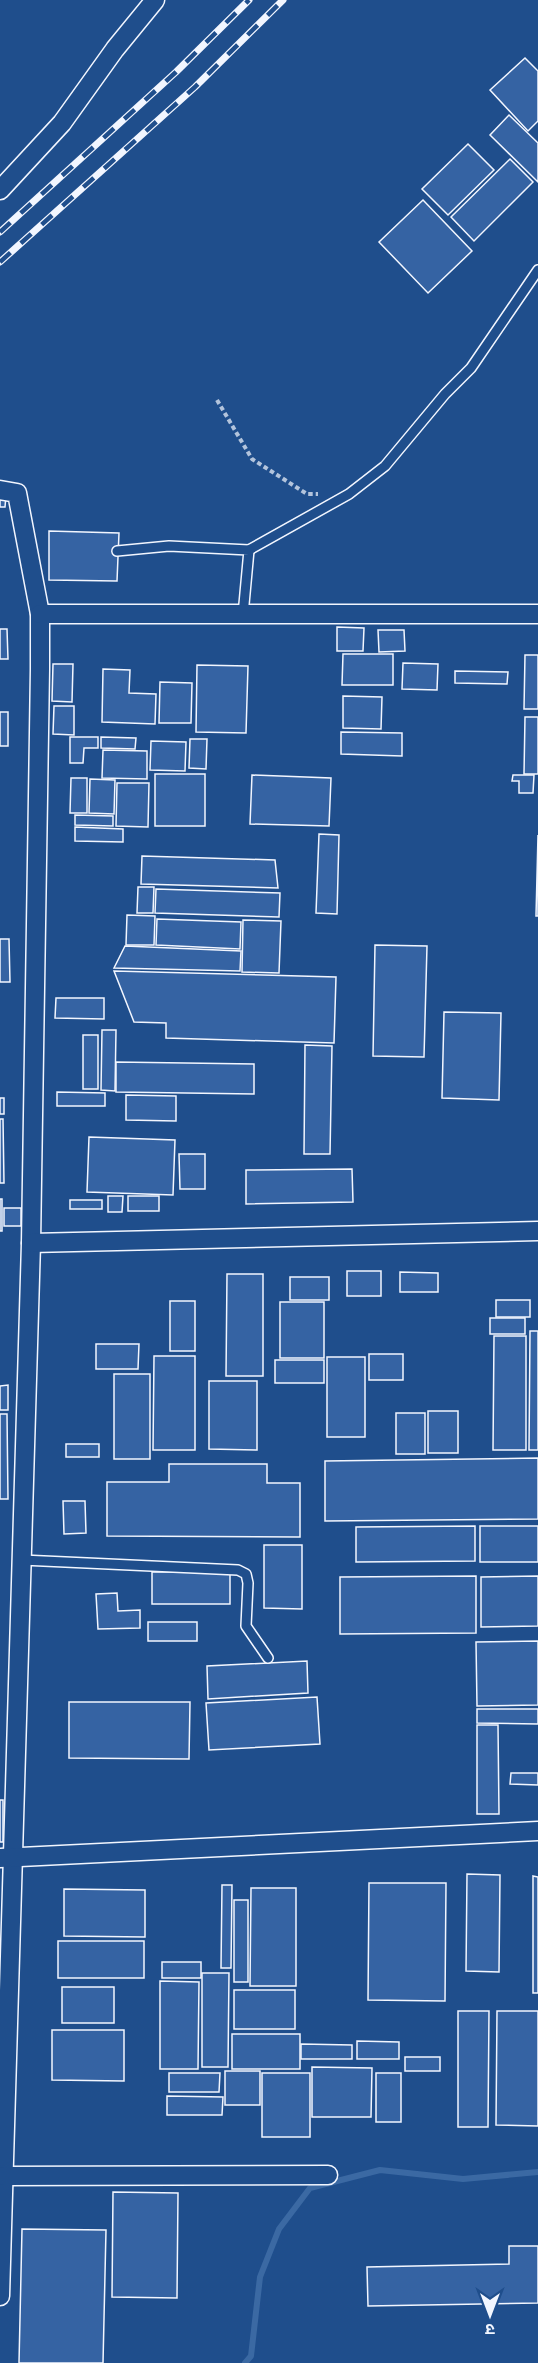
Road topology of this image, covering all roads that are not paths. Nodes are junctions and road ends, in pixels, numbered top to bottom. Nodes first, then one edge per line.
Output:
1 (155, 0) edge
2 (0, 190) edge
3 (538, 270) edge
4 (0, 490) edge
5 (249, 550) junction
6 (117, 551) dead end
7 (40, 614) junction
8 (538, 614) edge
9 (243, 615) junction
10 (538, 1231) edge
11 (32, 1243) junction
12 (22, 1560) junction
13 (268, 1658) dead end
14 (538, 1831) edge
15 (7, 1857) edge
16 (328, 2175) dead end
17 (4, 2176) junction
18 (0, 2296) edge

1 - 2 street
3 - 5 lane
4 - 7 street
5 - 6 lane
5 - 9 lane
7 - 9 street
7 - 11 street
8 - 9 street
10 - 11 street
11 - 12 street
12 - 13 lane
12 - 15 street
14 - 15 street
15 - 17 street
16 - 17 street
17 - 18 street

